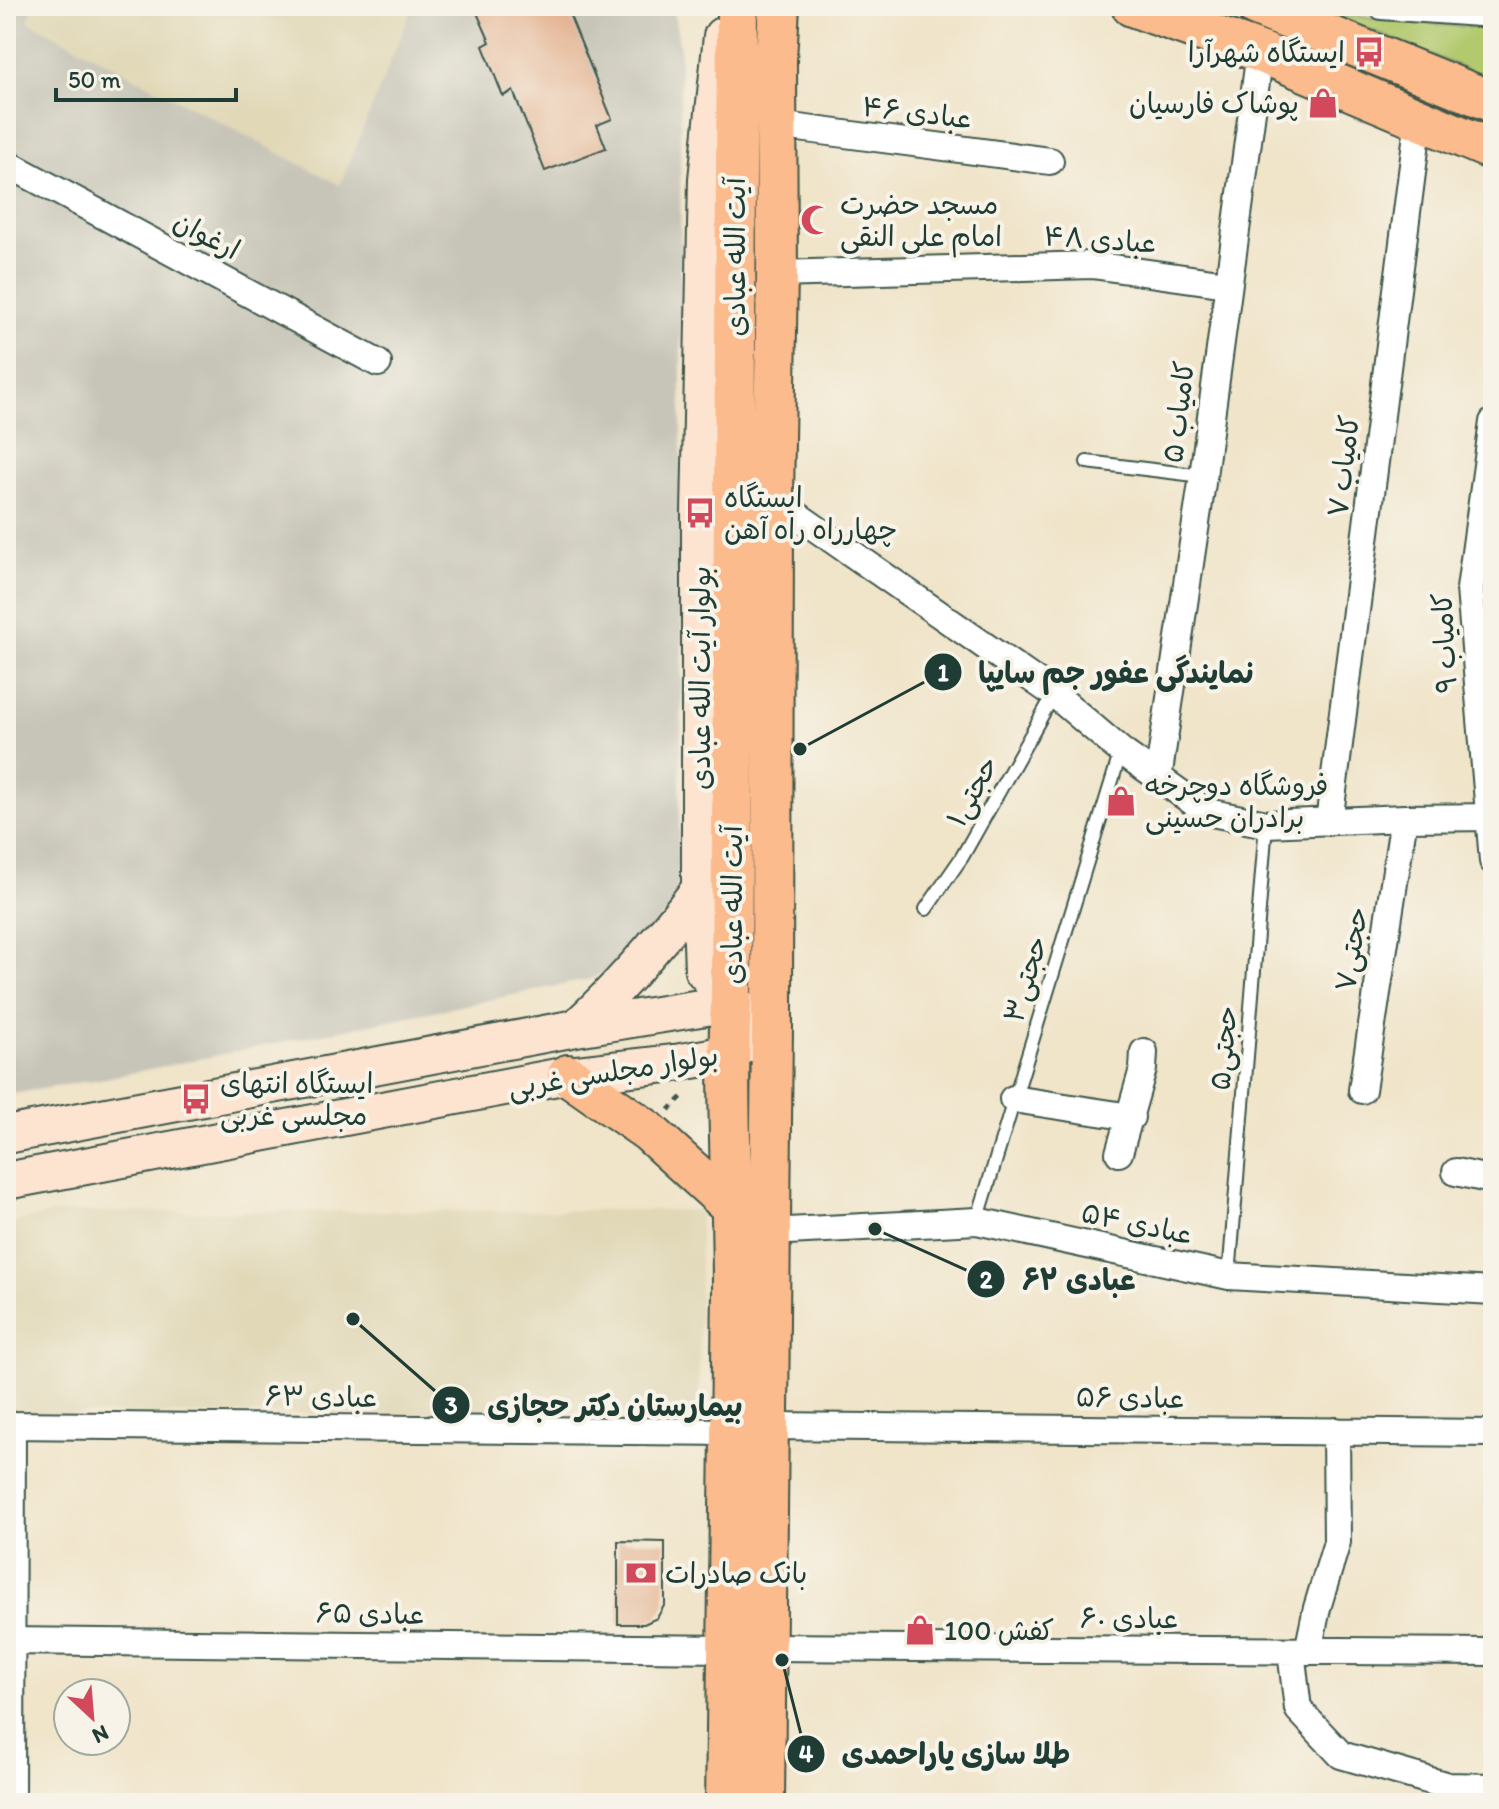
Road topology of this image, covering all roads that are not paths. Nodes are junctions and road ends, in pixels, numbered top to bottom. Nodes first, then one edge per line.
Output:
1 (779, 6) edge
2 (803, 6) edge
3 (1132, 6) edge
4 (1256, 6) edge
5 (1382, 6) edge
6 (726, 9) edge
7 (1493, 14) edge
8 (1260, 52) junction
9 (776, 60) junction
10 (1493, 102) edge
11 (1419, 118) junction
12 (776, 125) junction
13 (1493, 150) edge
14 (1050, 161) dead end
15 (6, 163) edge
16 (777, 274) junction
17 (1227, 284) junction
18 (378, 363) dead end
19 (1493, 422) edge
20 (1087, 462) dead end
21 (1203, 476) junction
22 (773, 496) junction
23 (1486, 513) edge
24 (1054, 694) junction
25 (1121, 751) junction
26 (1158, 779) junction
27 (1404, 818) junction
28 (1491, 818) edge
29 (1329, 822) junction
30 (1266, 824) junction
31 (1493, 861) edge
32 (700, 889) junction
33 (926, 909) dead end
34 (731, 1003) junction
35 (772, 1027) junction
36 (576, 1028) junction
37 (1144, 1052) dead end
38 (729, 1054) junction
39 (568, 1075) junction
40 (1362, 1090) dead end
41 (1013, 1099) junction
42 (1131, 1117) junction
43 (6, 1135) edge
44 (1119, 1153) dead end
45 (1456, 1172) dead end
46 (1493, 1180) edge
47 (6, 1181) edge
48 (733, 1208) junction
49 (977, 1221) junction
50 (769, 1232) junction
51 (1229, 1276) junction
52 (1493, 1291) edge
53 (9, 1425) edge
54 (750, 1429) junction
55 (1336, 1431) junction
56 (1493, 1433) edge
57 (9, 1641) edge
58 (746, 1648) junction
59 (1300, 1651) junction
60 (1493, 1652) edge
61 (1493, 1787) edge
62 (11, 1803) edge
63 (726, 1803) edge
64 (764, 1803) edge

1 - 9 main road, آیت الله عبادی
2 - 9 main road
3 - 8 main road
4 - 10 main road
5 - 7 street
6 - 32 main road, بولوار آیت الله عبادی
6 - 34 main road, آیت الله عبادی
8 - 11 main road
8 - 17 street, کامیاب ۵
9 - 12 main road, آیت الله عبادی
11 - 13 main road
11 - 29 street, کامیاب ۷
12 - 14 street, عبادی ۴۶
12 - 16 main road, آیت الله عبادی
15 - 18 street, ارغوان
16 - 17 street, عبادی ۴۸
16 - 22 main road, آیت الله عبادی
17 - 21 street, کامیاب ۵
19 - 23 street, کامیاب ۹
20 - 21 lane
21 - 26 street, کامیاب ۵
22 - 24 street
22 - 35 main road, آیت الله عبادی
23 - 28 street, کامیاب ۹
24 - 25 street
24 - 33 lane, حجتی۱
25 - 26 street
25 - 41 lane, حجتی۳
26 - 30 street
27 - 28 street
27 - 29 street
27 - 40 street, حجتی۷
28 - 31 street, کامیاب ۹
29 - 30 street
30 - 51 lane, حجتی۵
32 - 34 main road, بولوار آیت الله عبادی
32 - 36 main road
34 - 35 main road, بولوار مجلسی غربی
34 - 36 main road, بولوار مجلسی غربی
34 - 38 main road, آیت الله عبادی
35 - 38 main road, بولوار مجلسی غربی
35 - 50 main road, آیت الله عبادی
36 - 43 main road, بولوار مجلسی غربی
37 - 42 street
38 - 39 main road, بولوار مجلسی غربی
38 - 48 main road, آیت الله عبادی
39 - 47 main road, بولوار مجلسی غربی
39 - 48 main road
41 - 42 street
41 - 49 lane, حجتی۳
42 - 44 street
45 - 46 street
48 - 54 main road, آیت الله عبادی
49 - 50 street, عبادی ۵۴
49 - 51 street, عبادی ۵۴
50 - 54 main road, آیت الله عبادی
51 - 52 street, عبادی ۵۴
53 - 54 street, عبادی ۶۳
53 - 57 street
54 - 55 street, عبادی ۵۶
54 - 58 main road, آیت الله عبادی
55 - 56 street, عبادی ۵۶
55 - 59 street
57 - 58 street, عبادی ۶۵
57 - 62 street
58 - 59 street, عبادی ۶۰
58 - 63 main road, آیت الله عبادی
58 - 64 main road, آیت الله عبادی
59 - 60 street, عبادی ۶۰
59 - 61 street

